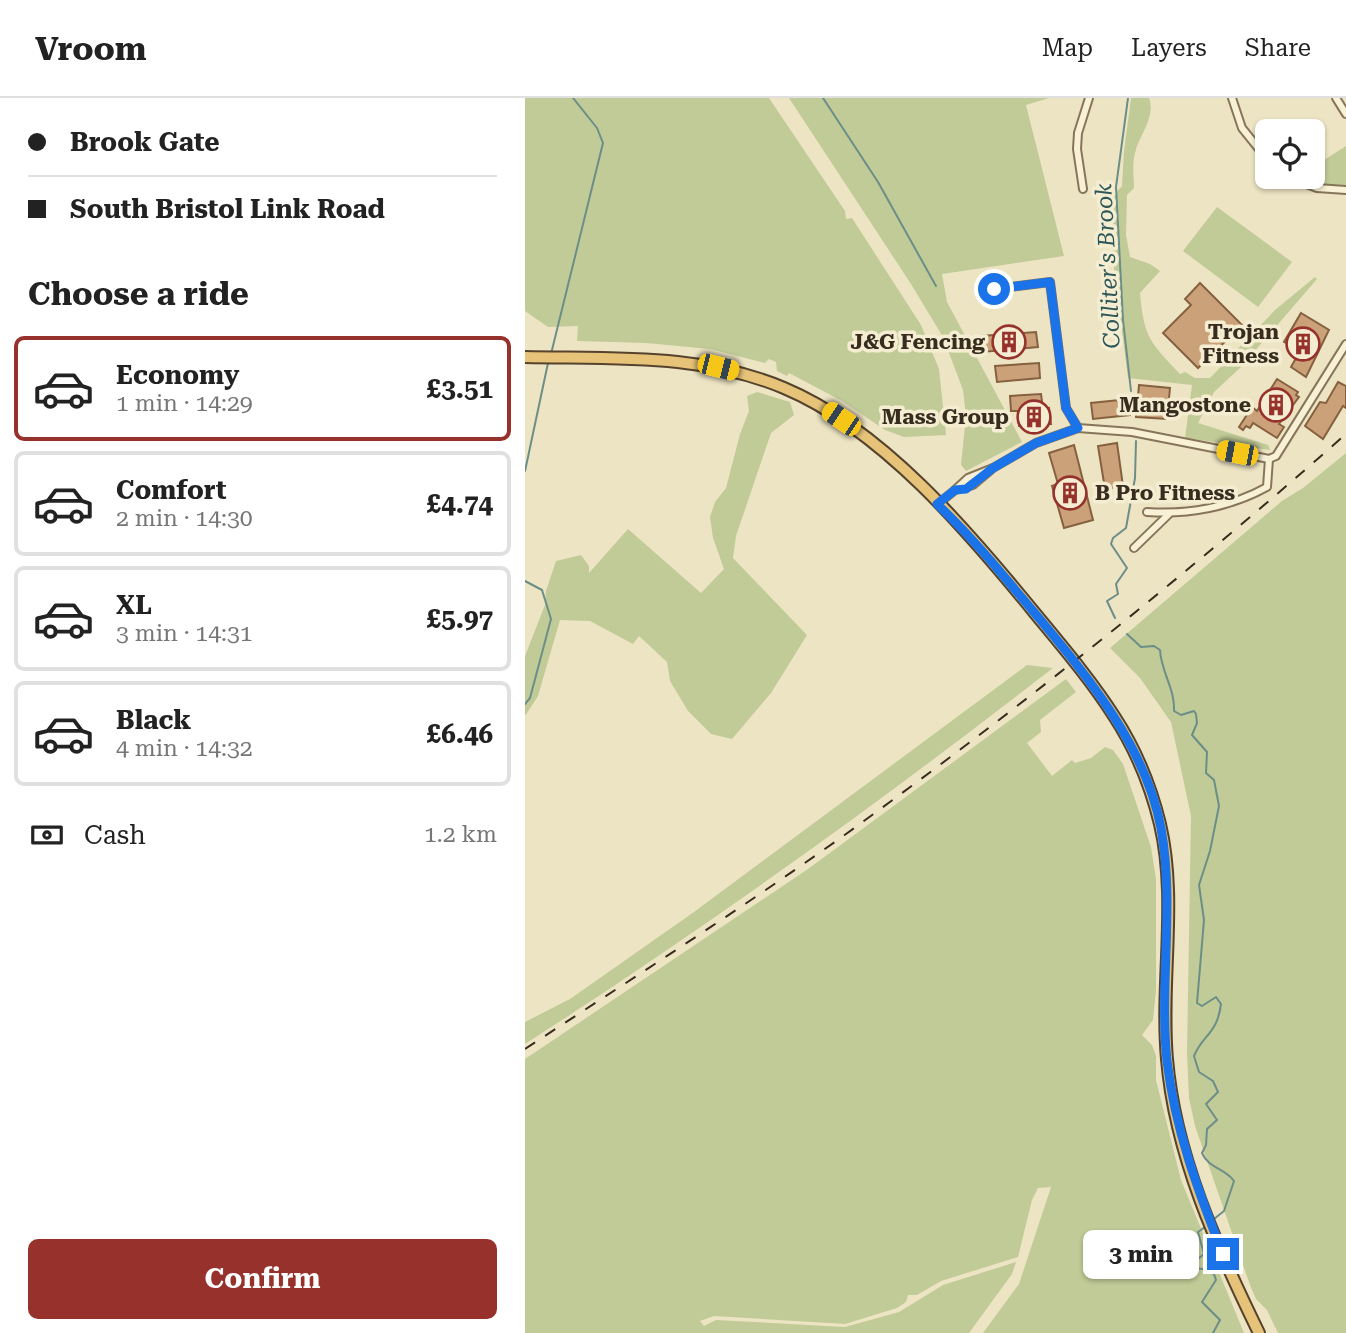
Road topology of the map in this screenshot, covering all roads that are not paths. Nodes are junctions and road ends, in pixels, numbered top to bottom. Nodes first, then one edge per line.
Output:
1 (1089, 98) edge
2 (1232, 98) edge
3 (1336, 98) edge
4 (1346, 114) edge
5 (1255, 144) edge
6 (1083, 189) dead end
7 (1325, 189) edge
8 (1346, 190) edge
9 (994, 289) dead end
10 (1346, 344) edge
11 (525, 357) edge
12 (1078, 428) junction
13 (1269, 459) junction
14 (937, 504) junction
15 (1147, 512) dead end
16 (1169, 514) junction
17 (1134, 548) dead end
18 (1258, 1333) edge

1 - 6 street
2 - 5 street
3 - 4 street
7 - 8 street
9 - 12 street
10 - 13 street
11 - 14 highway
12 - 13 street
12 - 14 street
13 - 16 street
14 - 18 highway
15 - 16 street
16 - 17 street

